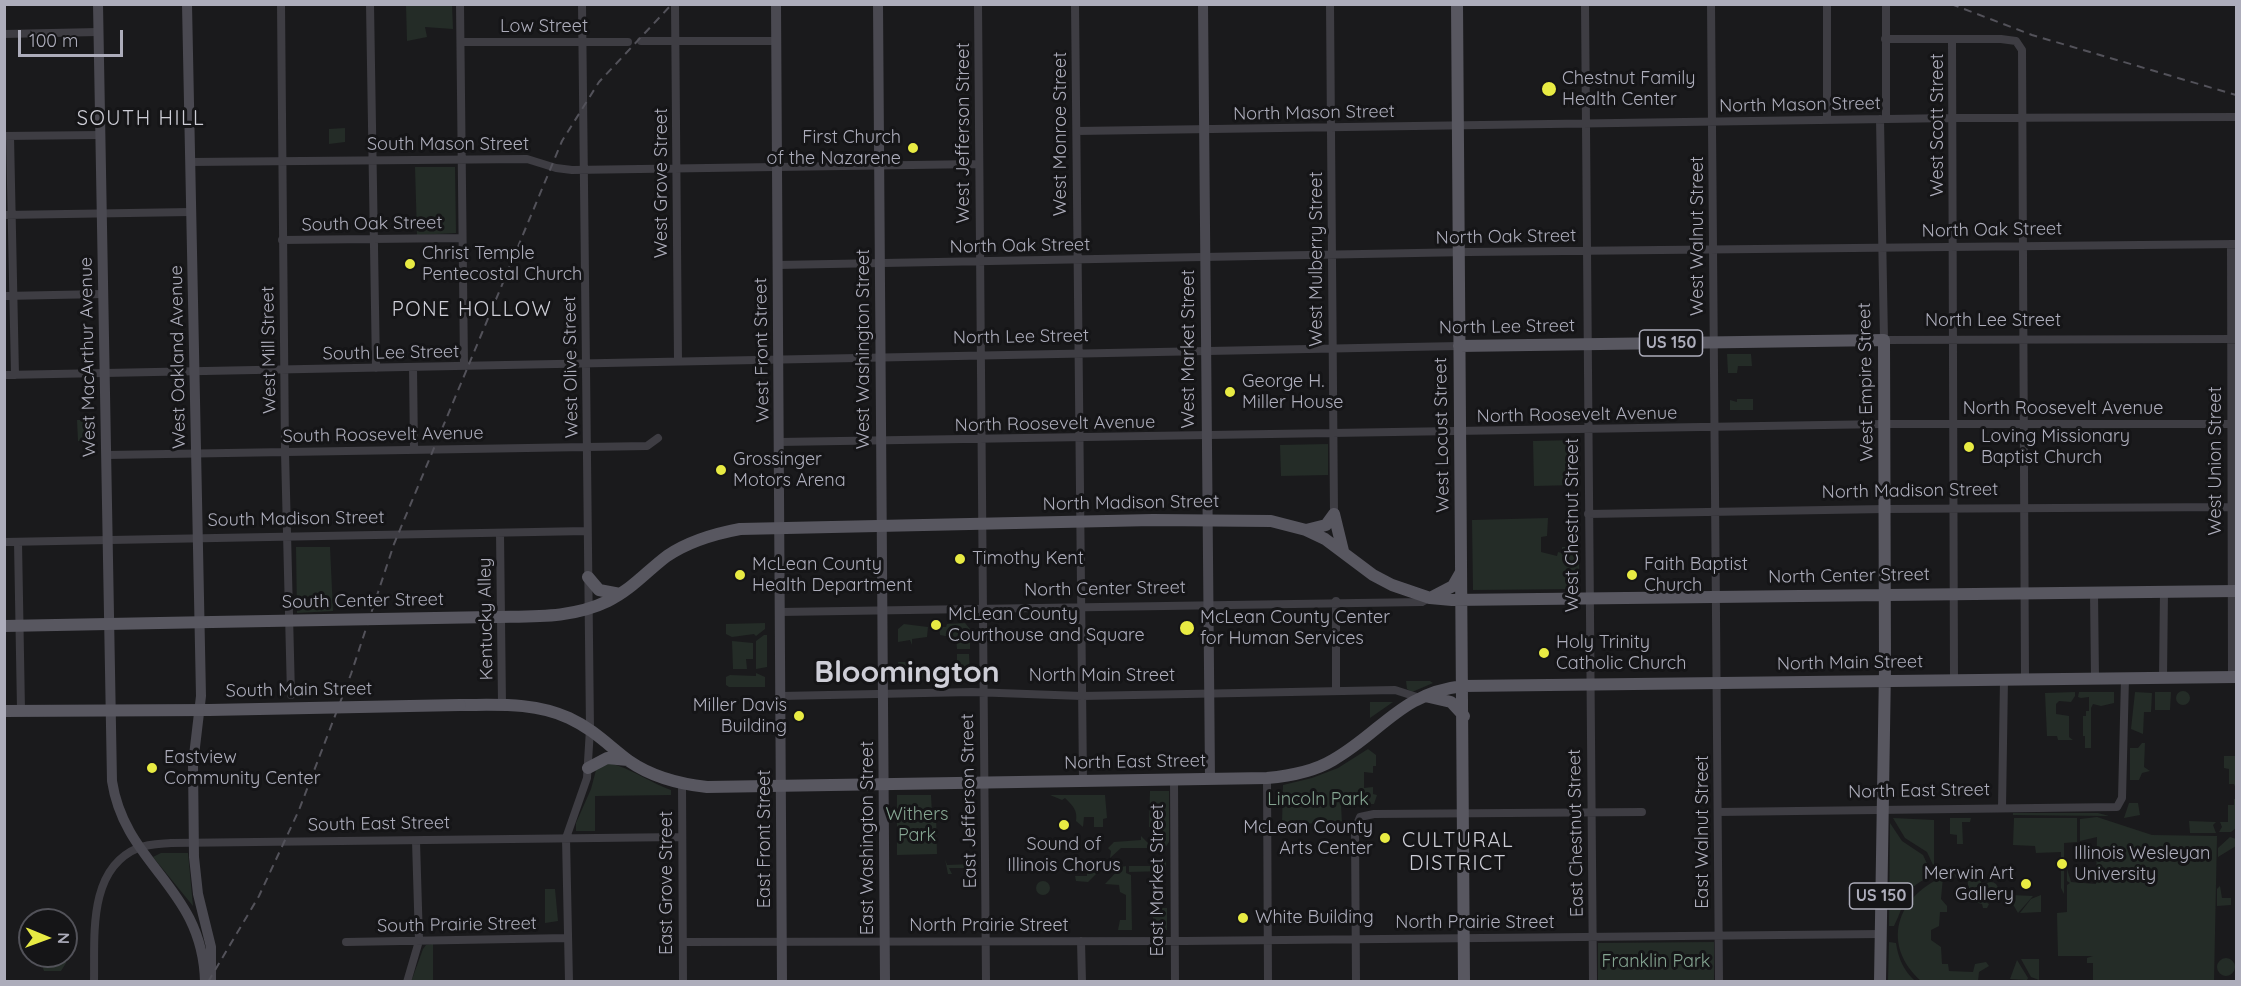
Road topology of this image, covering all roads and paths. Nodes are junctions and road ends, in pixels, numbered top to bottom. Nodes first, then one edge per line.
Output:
1 (98, 4) edge
2 (188, 4) edge
3 (281, 4) edge
4 (370, 4) edge
5 (460, 4) edge
6 (582, 4) edge
7 (675, 4) edge
8 (776, 4) edge
9 (878, 4) edge
10 (978, 4) edge
11 (1076, 4) edge
12 (1203, 4) edge
13 (1330, 4) edge
14 (1457, 4) edge
15 (1585, 4) edge
16 (1712, 4) edge
17 (1827, 4) edge
18 (1886, 4) edge
19 (98, 32) junction
20 (4, 34) edge
21 (1885, 39) junction
22 (1952, 39) junction
23 (641, 41) dead end
24 (676, 41) junction
25 (776, 41) junction
26 (461, 42) junction
27 (582, 42) junction
28 (628, 42) dead end
29 (2022, 117) junction
30 (2236, 117) edge
31 (1954, 118) junction
32 (1883, 119) junction
33 (1827, 120) junction
34 (1712, 122) junction
35 (1586, 123) junction
36 (1458, 126) junction
37 (1331, 128) junction
38 (1204, 130) junction
39 (1077, 131) junction
40 (100, 135) junction
41 (7, 136) edge
42 (462, 159) junction
43 (371, 160) junction
44 (282, 161) junction
45 (190, 162) junction
46 (979, 164) junction
47 (879, 166) junction
48 (584, 169) junction
49 (677, 169) junction
50 (776, 169) junction
51 (191, 212) junction
52 (8, 215) edge
53 (101, 215) junction
54 (462, 238) junction
55 (374, 239) junction
56 (282, 240) junction
57 (2234, 244) edge
58 (2023, 245) junction
59 (1882, 246) junction
60 (1953, 246) junction
61 (1713, 249) junction
62 (1586, 250) junction
63 (1459, 252) junction
64 (1332, 255) junction
65 (1205, 257) junction
66 (1077, 260) junction
67 (980, 261) junction
68 (879, 263) junction
69 (777, 265) junction
70 (103, 294) junction
71 (9, 296) edge
72 (1954, 339) junction
73 (2022, 339) junction
74 (2234, 339) edge
75 (1884, 340) junction
76 (1714, 343) junction
77 (1587, 344) junction
78 (1459, 346) junction
79 (1333, 348) junction
80 (1206, 351) junction
81 (1078, 353) junction
82 (980, 355) junction
83 (778, 358) junction
84 (880, 358) junction
85 (678, 361) junction
86 (587, 363) junction
87 (464, 366) junction
88 (413, 367) junction
89 (376, 368) junction
90 (284, 370) junction
91 (194, 371) junction
92 (105, 374) junction
93 (4, 375) edge
94 (15, 375) junction
95 (1885, 424) junction
96 (1954, 424) junction
97 (2023, 424) junction
98 (2231, 424) junction
99 (1715, 427) junction
100 (1588, 429) junction
101 (1460, 432) junction
102 (1333, 434) junction
103 (1206, 437) junction
104 (658, 438) dead end
105 (1079, 439) junction
106 (880, 441) junction
107 (981, 441) junction
108 (2234, 441) edge
109 (779, 442) junction
110 (588, 446) junction
111 (414, 450) junction
112 (285, 452) junction
113 (196, 454) junction
114 (107, 455) junction
115 (2231, 507) junction
116 (1885, 508) junction
117 (1955, 508) junction
118 (2023, 509) junction
119 (1715, 513) junction
120 (1334, 514) junction
121 (1588, 514) junction
122 (1208, 520) junction
123 (1080, 522) junction
124 (982, 524) junction
125 (881, 526) junction
126 (780, 528) junction
127 (1306, 530) junction
128 (587, 531) junction
129 (500, 533) junction
130 (287, 537) junction
131 (198, 539) junction
132 (108, 540) junction
133 (4, 542) edge
134 (18, 542) junction
135 (1342, 551) junction
136 (1462, 568) junction
137 (588, 577) junction
138 (2164, 591) junction
139 (2234, 591) edge
140 (2025, 592) junction
141 (2094, 592) junction
142 (1885, 593) junction
143 (1954, 593) junction
144 (621, 594) junction
145 (1717, 596) junction
146 (1588, 597) junction
147 (1430, 598) junction
148 (1462, 600) junction
149 (1336, 601) junction
150 (1208, 604) junction
151 (1081, 607) junction
152 (588, 609) junction
153 (982, 609) junction
154 (882, 610) junction
155 (780, 612) junction
156 (496, 617) junction
157 (206, 622) junction
158 (110, 625) junction
159 (4, 626) edge
160 (20, 626) junction
161 (2234, 677) edge
162 (2125, 678) junction
163 (2163, 678) junction
164 (1954, 679) junction
165 (2004, 679) junction
166 (2025, 679) junction
167 (2095, 679) junction
168 (1885, 680) junction
169 (1718, 683) junction
170 (1590, 685) junction
171 (1463, 686) junction
172 (1336, 691) junction
173 (983, 693) junction
174 (884, 694) junction
175 (1209, 694) junction
176 (291, 695) dead end
177 (781, 696) junction
178 (1082, 696) junction
179 (1423, 697) junction
180 (502, 704) junction
181 (21, 710) junction
182 (111, 710) junction
183 (205, 710) junction
184 (4, 711) edge
185 (1464, 716) junction
186 (590, 729) junction
187 (628, 760) junction
188 (588, 768) junction
189 (1210, 778) junction
190 (1267, 778) junction
191 (1173, 779) junction
192 (1083, 781) junction
193 (682, 783) junction
194 (984, 783) junction
195 (884, 785) junction
196 (781, 786) junction
197 (2002, 808) junction
198 (1882, 810) junction
199 (1591, 812) junction
200 (1642, 812) dead end
201 (1718, 812) junction
202 (1465, 813) junction
203 (682, 837) junction
204 (566, 838) junction
205 (416, 841) junction
206 (193, 843) junction
207 (139, 848) junction
208 (1881, 934) junction
209 (1719, 937) junction
210 (568, 938) junction
211 (1463, 938) junction
212 (1592, 938) junction
213 (1356, 939) junction
214 (1268, 940) junction
215 (419, 941) junction
216 (885, 941) junction
217 (1081, 941) junction
218 (1175, 941) junction
219 (346, 942) dead end
220 (683, 942) junction
221 (782, 942) junction
222 (986, 942) junction
223 (94, 981) edge
224 (205, 981) edge
225 (211, 981) edge
226 (406, 981) edge
227 (569, 981) edge
228 (683, 981) edge
229 (782, 981) edge
230 (885, 981) edge
231 (986, 981) edge
232 (1082, 981) edge
233 (1175, 981) edge
234 (1268, 981) edge
235 (1356, 981) edge
236 (1464, 981) edge
237 (1593, 981) edge
238 (1719, 981) edge
239 (1880, 981) edge

1 - 19 main road, West MacArthur Avenue
2 - 45 main road, West Oakland Avenue
3 - 44 street, West Mill Street
4 - 43 street
5 - 26 street
6 - 27 street, West Olive Street
7 - 24 street, West Grove Street
8 - 25 main road, West Front Street
9 - 47 main road, West Washington Street
10 - 46 street, West Jefferson Street
11 - 39 street, West Monroe Street
12 - 38 main road, West Market Street
13 - 37 street, West Mulberry Street
14 - 36 main road, West Locust Street
15 - 35 street, West Chestnut Street
16 - 34 street, West Walnut Street
17 - 33 street
18 - 21 street, West Empire Street
19 - 20 street
19 - 40 main road, West MacArthur Avenue
21 - 22 street
21 - 32 street, West Empire Street
22 - 29 street
22 - 31 street, West Scott Street
23 - 24 street
24 - 25 street
24 - 49 street, West Grove Street
25 - 50 main road, West Front Street
26 - 27 street, Low Street
26 - 42 street
27 - 28 street, Low Street
27 - 48 street, West Olive Street
29 - 30 street, North Mason Street
29 - 31 street, North Mason Street
29 - 58 street
31 - 32 street, North Mason Street
31 - 60 street, West Scott Street
32 - 33 street, North Mason Street
32 - 59 street, West Empire Street
33 - 34 street, North Mason Street
34 - 35 street, North Mason Street
34 - 61 street, West Walnut Street
35 - 36 street, North Mason Street
35 - 62 street, West Chestnut Street
36 - 37 street, North Mason Street
36 - 63 main road, West Locust Street
37 - 38 street, North Mason Street
37 - 64 street, West Mulberry Street
38 - 39 street, North Mason Street
38 - 65 main road, West Market Street
39 - 66 street, West Monroe Street
40 - 41 street
40 - 53 main road, West MacArthur Avenue
41 - 52 street
42 - 43 street, South Mason Street
42 - 48 street, South Mason Street
42 - 54 street
43 - 44 street, South Mason Street
43 - 55 street
44 - 45 street, South Mason Street
44 - 56 street, West Mill Street
45 - 51 main road, West Oakland Avenue
46 - 47 street
46 - 67 street, West Jefferson Street
47 - 50 street
47 - 68 main road, West Washington Street
48 - 49 street, South Mason Street
48 - 86 street, West Olive Street
49 - 50 street, South Mason Street
49 - 85 street, West Grove Street
50 - 69 main road, West Front Street
51 - 53 street
51 - 91 main road, West Oakland Avenue
52 - 53 street
52 - 71 street
53 - 70 main road, West MacArthur Avenue
54 - 55 street, South Oak Street
54 - 87 street
55 - 56 street, South Oak Street
55 - 89 street
56 - 90 street, West Mill Street
57 - 58 street, North Oak Street
57 - 74 street, West Union Street
58 - 60 street, North Oak Street
58 - 73 street
59 - 60 street, North Oak Street
59 - 61 street, North Oak Street
59 - 75 street, West Empire Street
60 - 72 street, West Scott Street
61 - 62 street, North Oak Street
61 - 76 street, West Walnut Street
62 - 63 street, North Oak Street
62 - 77 street, West Chestnut Street
63 - 64 street, North Oak Street
63 - 78 main road, West Locust Street
64 - 65 street, North Oak Street
64 - 79 street, West Mulberry Street
65 - 66 street, North Oak Street
65 - 80 main road, West Market Street
66 - 67 street, North Oak Street
66 - 81 street, West Monroe Street
67 - 68 street, North Oak Street
67 - 82 street, West Jefferson Street
68 - 69 street, North Oak Street
68 - 84 main road, West Washington Street
69 - 83 main road, West Front Street
70 - 71 street
70 - 92 main road, West MacArthur Avenue
71 - 94 street
72 - 73 street, North Lee Street
72 - 75 street, North Lee Street
72 - 96 street, West Scott Street
73 - 74 street, North Lee Street
73 - 97 street
74 - 98 street, West Union Street
75 - 76 main road, North Lee Street / US 150
75 - 95 main road, West Empire Street / US 150
76 - 77 main road, North Lee Street / US 150
76 - 99 street, West Walnut Street
77 - 78 main road, North Lee Street / US 150
77 - 100 street, West Chestnut Street
78 - 79 street, North Lee Street
78 - 101 main road, West Locust Street
79 - 80 street, North Lee Street
79 - 102 street, West Mulberry Street
80 - 81 street, North Lee Street
80 - 103 main road, West Market Street
81 - 82 street, North Lee Street
81 - 105 street, West Monroe Street
82 - 84 street, North Lee Street
82 - 107 street, West Jefferson Street
83 - 84 street, North Lee Street
83 - 85 street, South Lee Street
83 - 109 main road, West Front Street
84 - 106 main road, West Washington Street
85 - 86 street, South Lee Street
86 - 87 street, South Lee Street
86 - 110 street, West Olive Street
87 - 88 street, South Lee Street
88 - 89 street, South Lee Street
88 - 111 street
89 - 90 street, South Lee Street
90 - 91 street, South Lee Street
90 - 112 street, West Mill Street
91 - 92 street, South Lee Street
91 - 113 main road, West Oakland Avenue
92 - 94 street, South Lee Street
92 - 114 main road, West MacArthur Avenue
93 - 94 street, South Lee Street
95 - 96 street, North Roosevelt Avenue
95 - 99 street, North Roosevelt Avenue
95 - 116 main road, West Empire Street / US 150
96 - 97 street, North Roosevelt Avenue
96 - 117 street, West Scott Street
97 - 98 street, North Roosevelt Avenue
97 - 118 street
98 - 108 street, West Union Street
99 - 100 street, North Roosevelt Avenue
99 - 119 street, West Walnut Street
100 - 101 street, North Roosevelt Avenue
100 - 121 street, West Chestnut Street
101 - 102 street, North Roosevelt Avenue
101 - 136 main road, West Locust Street
102 - 103 street, North Roosevelt Avenue
102 - 120 street, West Mulberry Street
103 - 105 street, North Roosevelt Avenue
103 - 122 main road, West Market Street
104 - 110 street, South Roosevelt Avenue
105 - 107 street, North Roosevelt Avenue
105 - 123 street, West Monroe Street
106 - 107 street, North Roosevelt Avenue
106 - 109 street, North Roosevelt Avenue
106 - 125 main road, West Washington Street
107 - 124 street, West Jefferson Street
108 - 115 street, West Union Street
109 - 126 main road, West Front Street
110 - 111 street, South Roosevelt Avenue
110 - 128 street, West Olive Street
111 - 112 street, South Roosevelt Avenue
112 - 113 street, South Roosevelt Avenue
112 - 130 street, West Mill Street
113 - 114 street, South Roosevelt Avenue
113 - 131 main road, West Oakland Avenue
114 - 132 main road, West MacArthur Avenue
115 - 118 street, North Madison Street
115 - 139 street, West Union Street
116 - 117 street, North Madison Street
116 - 119 street, North Madison Street
116 - 142 main road, West Empire Street / US 150
117 - 118 street, North Madison Street
117 - 143 street, West Scott Street
118 - 140 street
119 - 121 street, North Madison Street
119 - 145 street, West Walnut Street
120 - 127 main road
120 - 135 main road
121 - 146 street, West Chestnut Street
122 - 123 main road, North Madison Street
122 - 127 main road, North Madison Street
122 - 150 main road, West Market Street
123 - 124 main road, North Madison Street
123 - 151 street, West Monroe Street
124 - 125 main road, North Madison Street
124 - 153 street, West Jefferson Street
125 - 126 main road, North Madison Street
125 - 154 main road, West Washington Street
126 - 144 main road, South Center Street
126 - 155 main road, West Front Street
127 - 135 main road, North Madison Street
128 - 129 street, South Madison Street
128 - 137 street, West Olive Street
129 - 130 street, South Madison Street
129 - 156 street, Kentucky Alley
130 - 131 street, South Madison Street
130 - 176 street, West Mill Street
131 - 132 street, South Madison Street
131 - 157 main road, West Oakland Avenue
132 - 134 street, South Madison Street
132 - 158 main road, West MacArthur Avenue
133 - 134 street, South Madison Street
134 - 160 street
135 - 147 main road, North Madison Street
136 - 147 main road
136 - 148 main road, West Locust Street
137 - 144 main road
137 - 152 street, West Olive Street
138 - 139 main road, North Center Street
138 - 141 main road, North Center Street
138 - 163 street
139 - 161 street, West Union Street
140 - 141 main road, North Center Street
140 - 143 main road, North Center Street
140 - 166 street
141 - 167 street
142 - 143 main road, North Center Street
142 - 145 main road, North Center Street
142 - 168 main road, West Empire Street / US 150
143 - 164 street, West Scott Street
144 - 152 main road, South Center Street
145 - 146 main road, North Center Street
145 - 169 street, West Walnut Street
146 - 148 main road, North Center Street
146 - 170 street, West Chestnut Street
147 - 148 main road, North Madison Street
147 - 149 street, North Center Street
148 - 171 main road, West Locust Street
149 - 150 street, North Center Street
149 - 172 street
150 - 151 street, North Center Street
150 - 175 main road, West Market Street
151 - 153 street, North Center Street
151 - 178 street, West Monroe Street
152 - 156 main road, South Center Street
152 - 186 street, West Olive Street
153 - 154 street, North Center Street
153 - 173 street, West Jefferson Street
154 - 155 street, North Center Street
154 - 174 main road, West Washington Street
155 - 177 main road, West Front Street
156 - 157 main road, South Center Street, bridge
156 - 180 street, Kentucky Alley
157 - 158 main road, South Center Street
157 - 183 main road, West Oakland Avenue
158 - 160 main road, South Center Street
158 - 182 main road, West MacArthur Avenue
159 - 160 main road, South Center Street
160 - 181 street
161 - 163 main road, North Main Street
162 - 163 main road, North Main Street
162 - 167 main road, North Main Street
162 - 197 street, North East Street
164 - 165 main road, North Main Street
164 - 168 main road, North Main Street
165 - 166 main road, North Main Street
165 - 197 street
166 - 167 main road, North Main Street
168 - 169 main road, North Main Street
168 - 198 main road, US 150
169 - 170 main road, North Main Street
169 - 201 street, East Walnut Street
170 - 171 main road, North Main Street
170 - 199 street, East Chestnut Street
171 - 179 main road, North East Street
171 - 185 main road, West Locust Street
172 - 175 street, North Main Street
172 - 179 street, North Main Street
173 - 174 street, North Main Street
173 - 178 street, North Main Street
173 - 194 street, East Jefferson Street
174 - 177 street, North Main Street
174 - 195 main road, East Washington Street
175 - 178 street, North Main Street
175 - 189 main road
177 - 196 main road, East Front Street
178 - 192 street, West Monroe Street
179 - 185 main road
179 - 190 main road, North East Street
180 - 183 main road, South Main Street, bridge
180 - 186 main road, South Main Street
181 - 182 main road, South Main Street
181 - 184 main road, South Main Street
182 - 183 main road, South Main Street
182 - 207 main road, West MacArthur Avenue
183 - 206 main road, West Oakland Avenue
185 - 202 main road, West Locust Street
186 - 187 main road
186 - 188 street, West Olive Street
187 - 188 main road
187 - 193 main road
188 - 204 street, West Olive Street
189 - 190 main road, North East Street
189 - 191 main road, North East Street
190 - 214 street
191 - 192 main road, North East Street
191 - 218 street, East Market Street
192 - 194 main road, North East Street
193 - 196 main road
193 - 203 street, East Grove Street
194 - 195 main road, North East Street
194 - 222 street, East Jefferson Street
195 - 196 main road, North East Street
195 - 216 main road, East Washington Street
196 - 221 main road, East Front Street
197 - 198 street, North East Street
198 - 201 street, North East Street
198 - 208 main road, US 150
199 - 200 street
199 - 202 street
199 - 212 street, East Chestnut Street
201 - 209 street, East Walnut Street
202 - 211 main road, West Locust Street
202 - 213 street
203 - 204 street, South East Street
203 - 220 street, East Grove Street
204 - 205 street, South East Street
204 - 210 street, West Olive Street
205 - 206 street, South East Street
205 - 215 street
206 - 207 street, South East Street
206 - 225 main road, West Oakland Avenue
207 - 223 street
207 - 224 main road, West MacArthur Avenue
208 - 209 street, North Prairie Street
208 - 239 main road, US 150
209 - 212 street, North Prairie Street
209 - 238 street, East Walnut Street
210 - 215 street, South Prairie Street
210 - 227 street, West Olive Street
211 - 212 street, North Prairie Street
211 - 213 street, North Prairie Street
211 - 236 main road, West Locust Street
212 - 237 street, East Chestnut Street
213 - 214 street, North Prairie Street
213 - 235 street
214 - 218 street, North Prairie Street
214 - 234 street
215 - 219 street, South Prairie Street
215 - 226 street
216 - 221 street, North Prairie Street
216 - 222 street, North Prairie Street
216 - 230 main road, East Washington Street
217 - 218 street, North Prairie Street
217 - 222 street, North Prairie Street
217 - 232 street
218 - 233 street, East Market Street
220 - 221 street
220 - 228 street, East Grove Street
221 - 229 main road, East Front Street
222 - 231 street, East Jefferson Street

